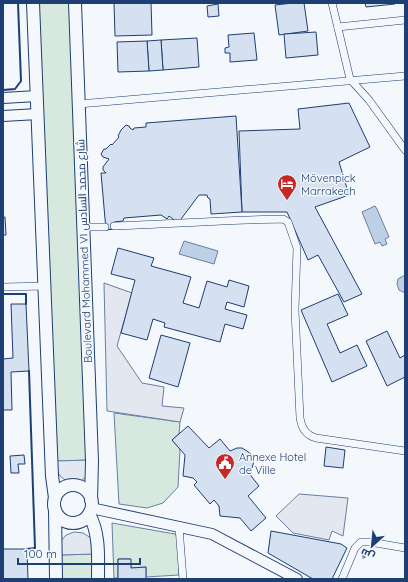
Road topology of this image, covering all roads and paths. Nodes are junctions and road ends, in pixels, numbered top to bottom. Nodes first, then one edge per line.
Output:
1 (34, 3) edge
2 (75, 3) edge
3 (332, 3) edge
4 (405, 20) edge
5 (338, 27) junction
6 (405, 76) edge
7 (350, 80) junction
8 (37, 96) junction
9 (3, 98) edge
10 (79, 104) junction
11 (38, 114) junction
12 (3, 116) edge
13 (405, 150) edge
14 (114, 226) dead end
15 (83, 227) junction
16 (105, 227) dead end
17 (3, 286) edge
18 (45, 286) junction
19 (405, 451) edge
20 (55, 498) junction
21 (90, 507) junction
22 (55, 510) junction
23 (179, 527) junction
24 (405, 548) edge
25 (56, 579) edge
26 (98, 579) edge
27 (183, 579) edge
28 (297, 579) edge
29 (342, 579) edge

1 - 8 main road
2 - 10 main road, Boulevard Mohammed VI شارع محمد السادس
3 - 5 street
4 - 5 street
5 - 7 street
6 - 7 street
7 - 10 street
7 - 13 street
8 - 9 street
8 - 11 main road
10 - 15 main road, Boulevard Mohammed VI شارع محمد السادس
11 - 12 street
11 - 18 main road
14 - 19 street
15 - 16 street
15 - 21 main road, Boulevard Mohammed VI شارع محمد السادس
17 - 18 street
18 - 20 main road
20 - 21 main road
20 - 22 main road
21 - 22 main road
21 - 23 street
21 - 26 main road, Boulevard Mohammed VI شارع محمد السادس
22 - 25 main road
23 - 27 street
23 - 28 street
24 - 29 street

